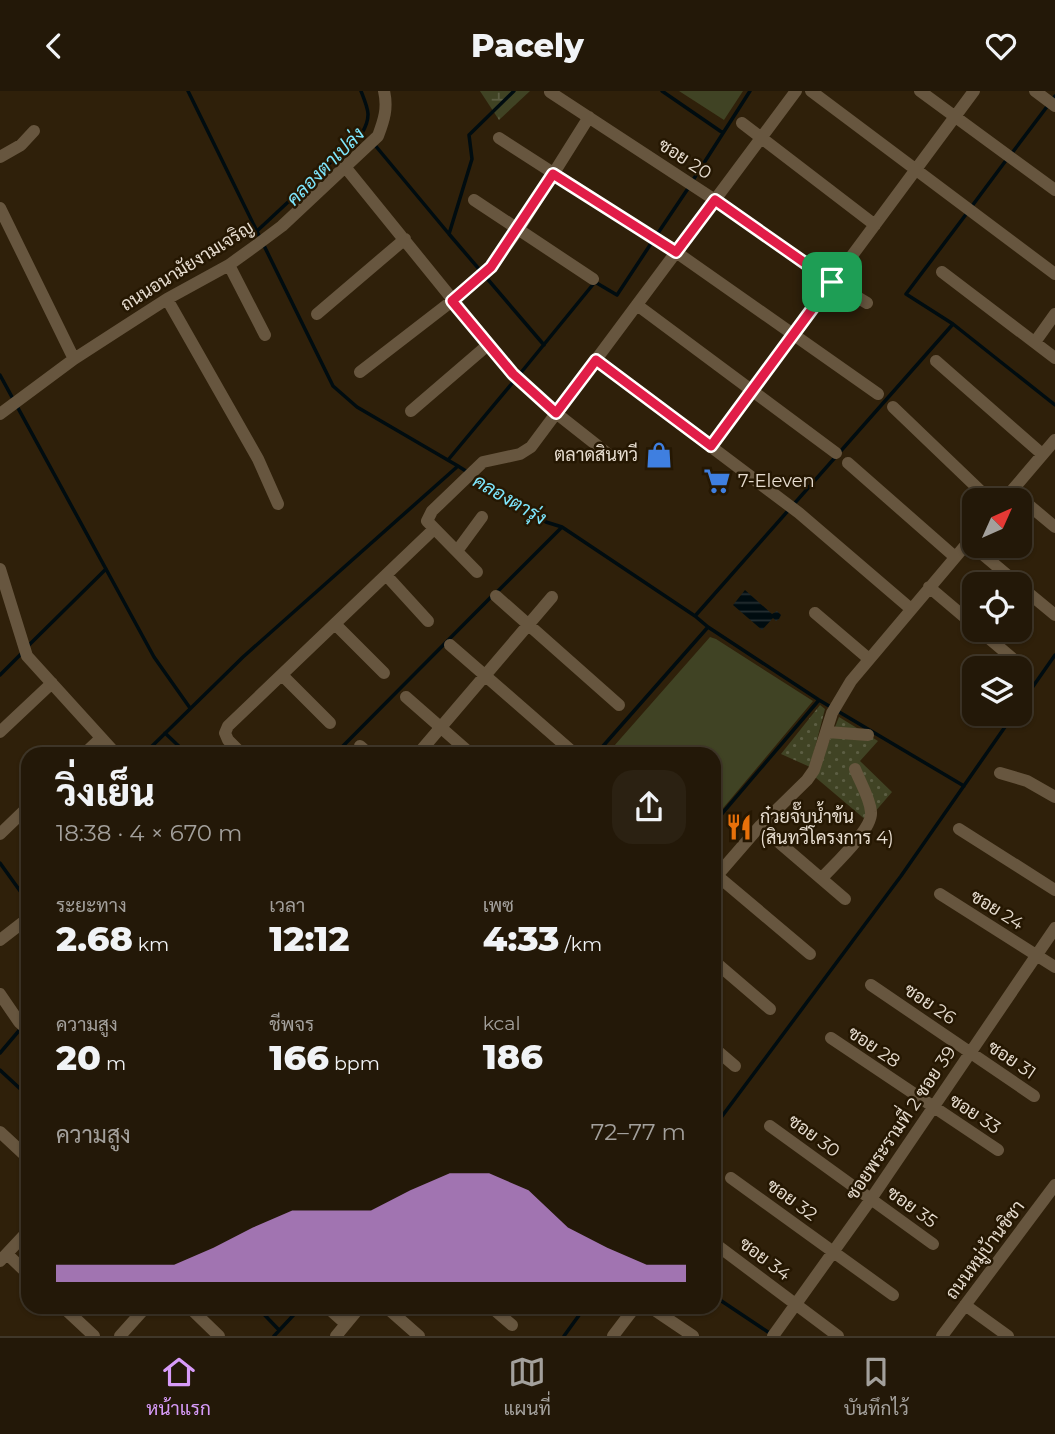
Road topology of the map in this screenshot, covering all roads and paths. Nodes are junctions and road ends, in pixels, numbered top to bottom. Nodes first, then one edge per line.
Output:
1 (384, 91) edge
2 (796, 91) edge
3 (811, 91) edge
4 (920, 91) edge
5 (975, 91) edge
6 (550, 92) edge
7 (1039, 94) edge
8 (1055, 106) edge
9 (589, 117) junction
10 (955, 117) junction
11 (742, 123) dead end
12 (34, 131) dead end
13 (499, 138) dead end
14 (761, 138) junction
15 (0, 157) edge
16 (346, 168) junction
17 (916, 170) junction
18 (553, 174) junction
19 (1055, 190) edge
20 (474, 200) dead end
21 (715, 200) junction
22 (0, 208) edge
23 (875, 225) junction
24 (518, 230) junction
25 (405, 239) junction
26 (676, 252) junction
27 (229, 265) junction
28 (943, 272) dead end
29 (1055, 274) edge
30 (593, 279) dead end
31 (832, 282) junction
32 (167, 299) junction
33 (452, 301) junction
34 (867, 303) dead end
35 (637, 305) junction
36 (317, 314) dead end
37 (1055, 314) edge
38 (265, 335) dead end
39 (793, 335) junction
40 (1035, 342) junction
41 (489, 344) junction
42 (1055, 358) edge
43 (74, 359) junction
44 (596, 360) junction
45 (936, 361) dead end
46 (360, 372) dead end
47 (752, 391) junction
48 (878, 394) dead end
49 (893, 407) dead end
50 (411, 411) dead end
51 (2, 413) edge
52 (556, 413) junction
53 (1055, 440) edge
54 (711, 446) junction
55 (836, 453) dead end
56 (608, 454) dead end
57 (1042, 454) junction
58 (848, 463) dead end
59 (977, 488) edge
60 (1014, 488) edge
61 (278, 504) dead end
62 (1032, 512) edge
63 (482, 516) dead end
64 (1055, 527) edge
65 (434, 529) junction
66 (962, 549) edge
67 (457, 551) junction
68 (955, 557) junction
69 (992, 558) edge
70 (0, 569) edge
71 (477, 572) dead end
72 (1006, 572) edge
73 (386, 575) junction
74 (929, 587) junction
75 (496, 596) dead end
76 (1032, 596) edge
77 (552, 597) dead end
78 (911, 609) junction
79 (815, 613) dead end
80 (962, 615) edge
81 (1055, 615) edge
82 (428, 621) dead end
83 (335, 624) junction
84 (529, 626) junction
85 (993, 642) edge
86 (450, 645) dead end
87 (1010, 656) edge
88 (869, 659) junction
89 (384, 673) dead end
90 (282, 675) junction
91 (484, 677) junction
92 (52, 683) junction
93 (406, 697) dead end
94 (619, 705) dead end
95 (330, 723) dead end
96 (440, 728) junction
97 (0, 732) edge
98 (827, 732) junction
99 (868, 735) dead end
100 (101, 738) junction
101 (91, 747) edge
102 (109, 747) edge
103 (235, 747) edge
104 (424, 747) edge
105 (463, 747) edge
106 (567, 747) edge
107 (855, 769) dead end
108 (1000, 773) dead end
109 (1055, 797) edge
110 (21, 814) edge
111 (760, 826) junction
112 (959, 829) dead end
113 (0, 834) edge
114 (721, 869) edge
115 (822, 879) junction
116 (721, 881) edge
117 (1055, 890) edge
118 (940, 894) dead end
119 (845, 899) dead end
120 (21, 924) edge
121 (1055, 928) edge
122 (0, 940) edge
123 (810, 954) dead end
124 (1036, 955) junction
125 (721, 967) edge
126 (1055, 967) edge
127 (871, 985) dead end
128 (0, 994) edge
129 (770, 1009) dead end
130 (21, 1024) edge
131 (831, 1038) dead end
132 (970, 1052) junction
133 (721, 1054) edge
134 (735, 1066) dead end
135 (1034, 1096) dead end
136 (933, 1108) junction
137 (770, 1126) dead end
138 (0, 1132) edge
139 (998, 1150) dead end
140 (21, 1152) edge
141 (731, 1178) dead end
142 (1055, 1185) edge
143 (871, 1199) junction
144 (21, 1238) edge
145 (933, 1244) dead end
146 (721, 1248) edge
147 (833, 1251) junction
148 (3, 1257) edge
149 (21, 1269) edge
150 (893, 1295) dead end
151 (794, 1304) junction
152 (965, 1305) junction
153 (70, 1314) edge
154 (140, 1314) edge
155 (195, 1314) edge
156 (335, 1314) edge
157 (354, 1314) edge
158 (394, 1314) edge
159 (499, 1314) edge
160 (630, 1314) edge
161 (660, 1314) edge
162 (346, 1324) junction
163 (512, 1325) dead end
164 (775, 1333) edge
165 (94, 1336) edge
166 (120, 1336) edge
167 (219, 1336) edge
168 (336, 1336) edge
169 (419, 1336) edge
170 (613, 1336) edge
171 (693, 1336) edge
172 (838, 1336) edge
173 (942, 1336) edge
174 (1008, 1336) edge

1 - 16 street, ถนนอนามัยงามเจริญ
2 - 14 street
3 - 17 street
4 - 10 street
5 - 10 street
6 - 9 street, ซอย 20
7 - 8 street
9 - 18 street
9 - 21 street, ซอย 20
10 - 17 street
10 - 19 street
11 - 14 street
12 - 15 street
13 - 18 street
14 - 21 street
14 - 23 street
16 - 25 street
16 - 27 street, ถนนอนามัยงามเจริญ
17 - 23 street
17 - 29 street
18 - 24 street
18 - 26 street
20 - 24 street
21 - 26 street
21 - 31 street, ซอย 20
22 - 43 street
23 - 31 street
24 - 30 street
24 - 33 street
25 - 33 street
25 - 36 street
26 - 35 street
26 - 39 street
27 - 32 street, ถนนอนามัยงามเจริญ
27 - 38 street
28 - 40 street
31 - 34 street, ซอย 20
31 - 39 street
32 - 43 street, ถนนอนามัยงามเจริญ
32 - 61 street
33 - 41 street
33 - 46 street
35 - 44 street
35 - 47 street
37 - 40 street
39 - 47 street
39 - 48 street
40 - 42 street
41 - 50 street
41 - 52 street
43 - 51 street, ถนนอนามัยงามเจริญ
44 - 52 street
44 - 54 street
45 - 57 street
47 - 54 street
47 - 55 street
49 - 59 street
52 - 56 street
52 - 65 street
53 - 57 street
54 - 78 street
57 - 60 street
58 - 68 street
62 - 64 street
63 - 67 street
65 - 67 street
65 - 73 street
66 - 68 street
67 - 71 street
68 - 74 street
69 - 72 street
70 - 92 street
73 - 82 street
73 - 83 street
74 - 78 street
74 - 80 street
75 - 84 street
76 - 81 street
77 - 84 street
78 - 88 street
79 - 88 street
83 - 89 street
83 - 90 street
84 - 91 street
84 - 94 street
85 - 87 street
86 - 91 street
88 - 98 street
90 - 95 street
90 - 103 street
91 - 96 street
91 - 106 street
92 - 97 street
92 - 100 street
93 - 96 street
96 - 104 street
96 - 105 street
98 - 99 street
98 - 111 street
100 - 101 street
100 - 102 street
107 - 115 street
108 - 109 street
110 - 113 street
111 - 114 street
111 - 115 street
112 - 117 street
115 - 119 street
116 - 123 street
118 - 124 street, ซอย 24
120 - 122 street
121 - 124 street, ซอยพระรามที่ 2 ซอย 39
124 - 126 street, ซอย 24
124 - 132 street, ซอยพระรามที่ 2 ซอย 39
125 - 129 street
127 - 132 street, ซอย 26
128 - 130 street
131 - 136 street, ซอย 28
132 - 135 street, ซอย 31
132 - 136 street, ซอยพระรามที่ 2 ซอย 39
133 - 134 street
136 - 139 street, ซอย 33
136 - 143 street, ซอยพระรามที่ 2 ซอย 39
137 - 143 street, ซอย 30
138 - 140 street
141 - 147 street, ซอย 32
142 - 152 street, ถนนหมู่บ้านชิชา
143 - 145 street, ซอย 35
143 - 147 street, ซอยพระรามที่ 2 ซอย 39
144 - 148 street
146 - 151 street, ซอย 34
147 - 150 street, ซอย 32
147 - 151 street, ซอยพระรามที่ 2 ซอย 39
148 - 149 street
151 - 164 street, ซอยพระรามที่ 2 ซอย 39
151 - 172 street, ซอย 34
152 - 173 street, ถนนหมู่บ้านชิชา
152 - 174 street
153 - 165 street
154 - 166 street
155 - 167 street
156 - 162 street
157 - 162 street
158 - 169 street
159 - 163 street
160 - 170 street
161 - 171 street
162 - 168 street

